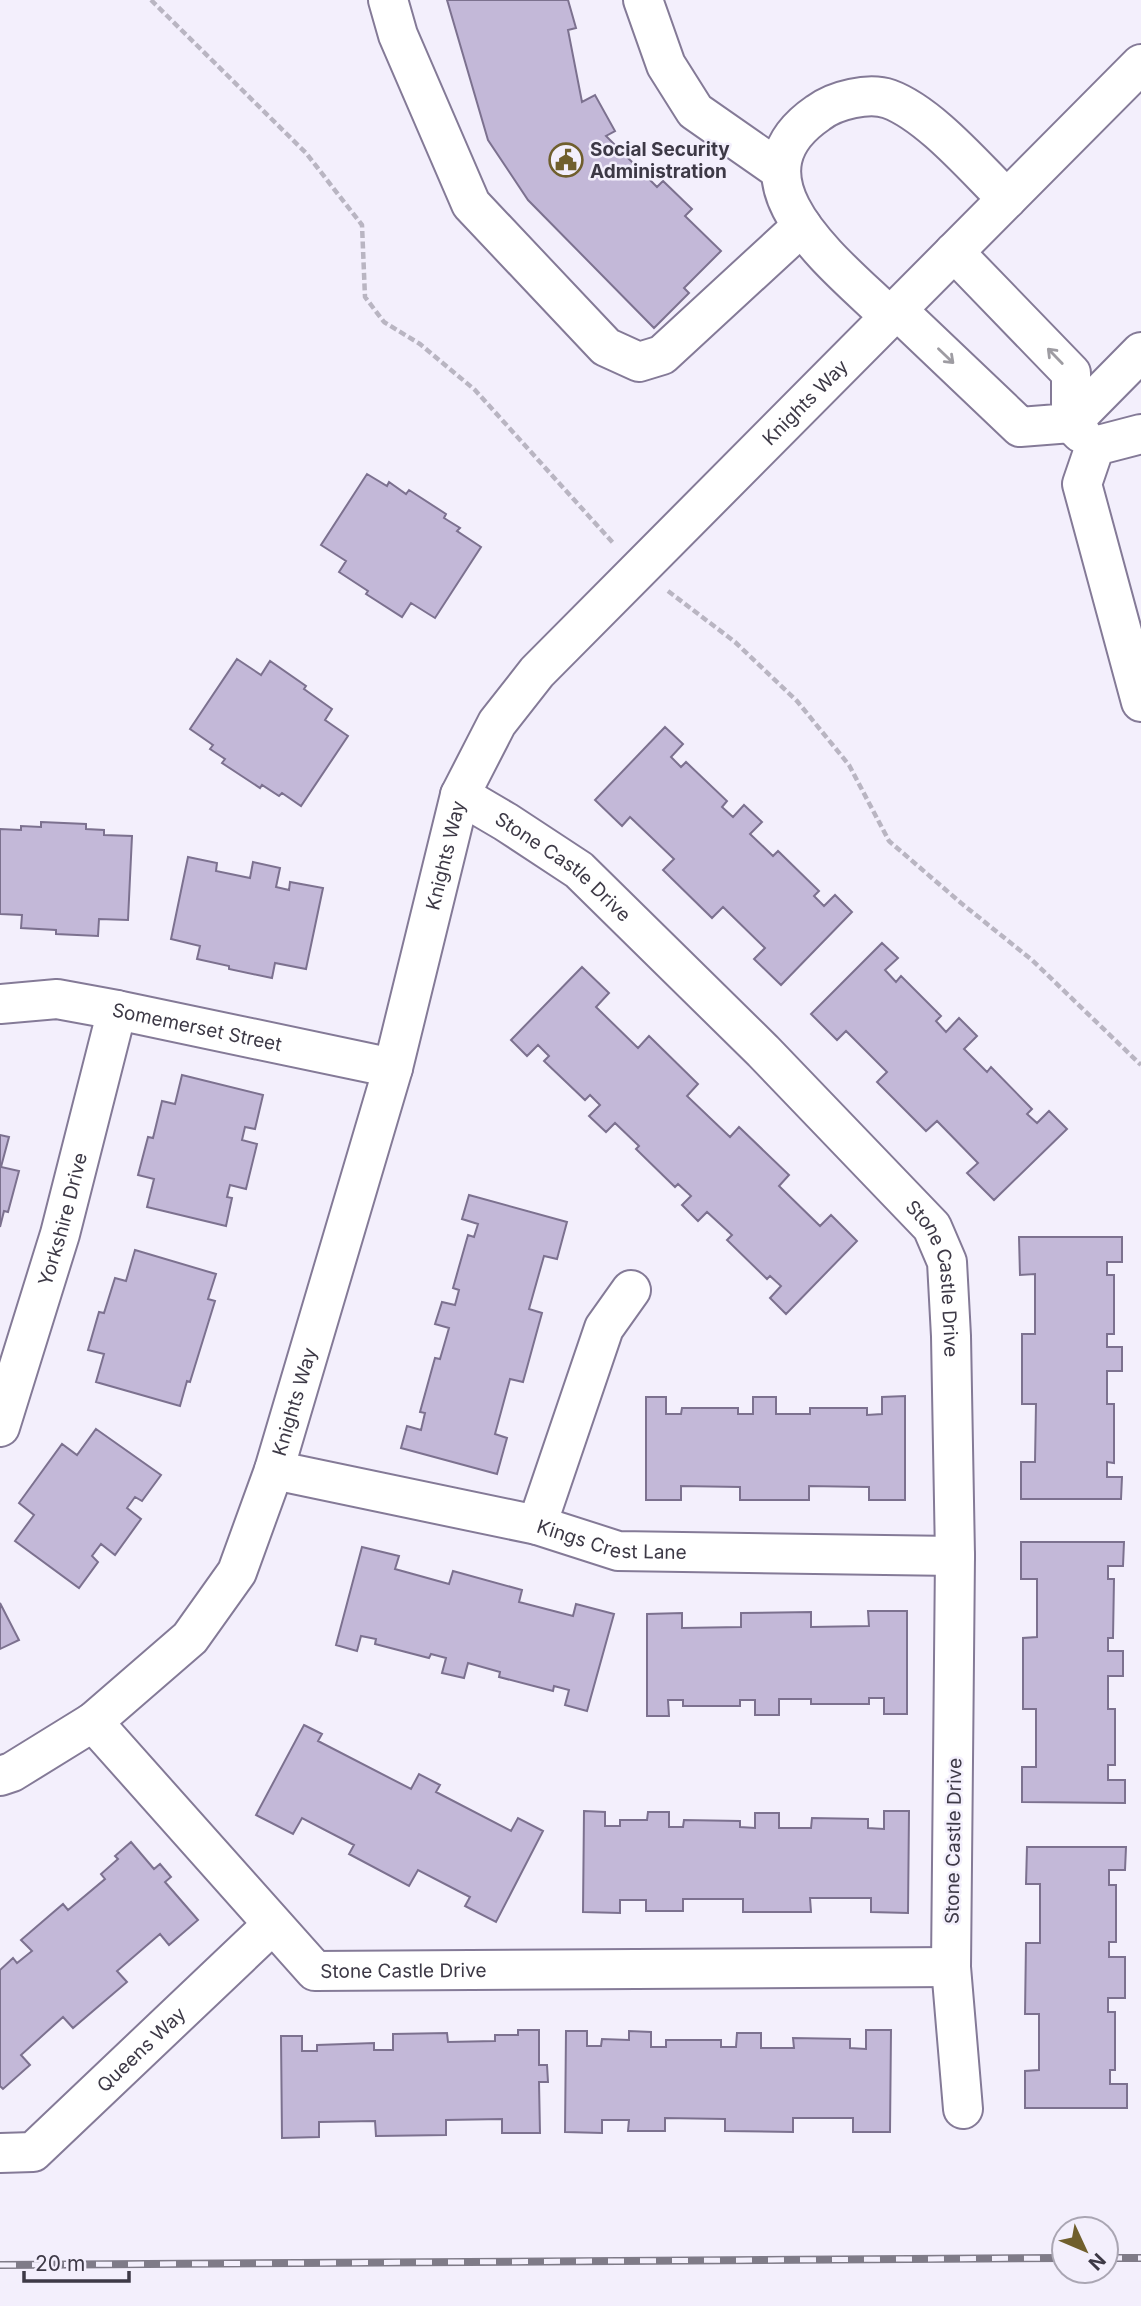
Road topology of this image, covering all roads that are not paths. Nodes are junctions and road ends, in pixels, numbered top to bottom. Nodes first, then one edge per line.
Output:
1 (388, 0) edge
2 (643, 0) edge
3 (1141, 64) edge
4 (781, 170) junction
5 (1007, 199) junction
6 (802, 226) junction
7 (954, 252) junction
8 (893, 312) junction
9 (1141, 352) edge
10 (1141, 434) edge
11 (1083, 435) junction
12 (1141, 702) edge
13 (460, 795) junction
14 (0, 1004) edge
15 (117, 1010) junction
16 (393, 1068) junction
17 (631, 1290) dead end
18 (0, 1427) edge
19 (274, 1470) junction
20 (537, 1525) junction
21 (955, 1556) junction
22 (93, 1723) junction
23 (0, 1776) edge
24 (272, 1925) junction
25 (951, 1967) junction
26 (963, 2109) dead end
27 (0, 2153) edge

1 - 6 street
2 - 4 street
3 - 5 street, Knights Way
4 - 5 street
4 - 6 street
5 - 7 street, Knights Way
6 - 8 street
7 - 8 street, Knights Way
11 -> 7 street
8 -> 11 street
8 - 13 street, Knights Way
9 - 11 street
10 - 11 street
11 - 12 street
13 - 16 street, Knights Way
13 - 21 street, Stone Castle Drive
14 - 15 street, Somemerset Street
15 - 16 street, Somemerset Street
15 - 18 street, Yorkshire Drive
16 - 19 street, Knights Way
17 - 20 street
19 - 20 street, Kings Crest Lane
19 - 22 street, Knights Way
20 - 21 street, Kings Crest Lane
21 - 25 street, Stone Castle Drive
22 - 23 street, Knights Way
22 - 24 street, Stone Castle Drive
24 - 25 street, Stone Castle Drive
24 - 27 street, Queens Way
25 - 26 street, Stone Castle Drive

